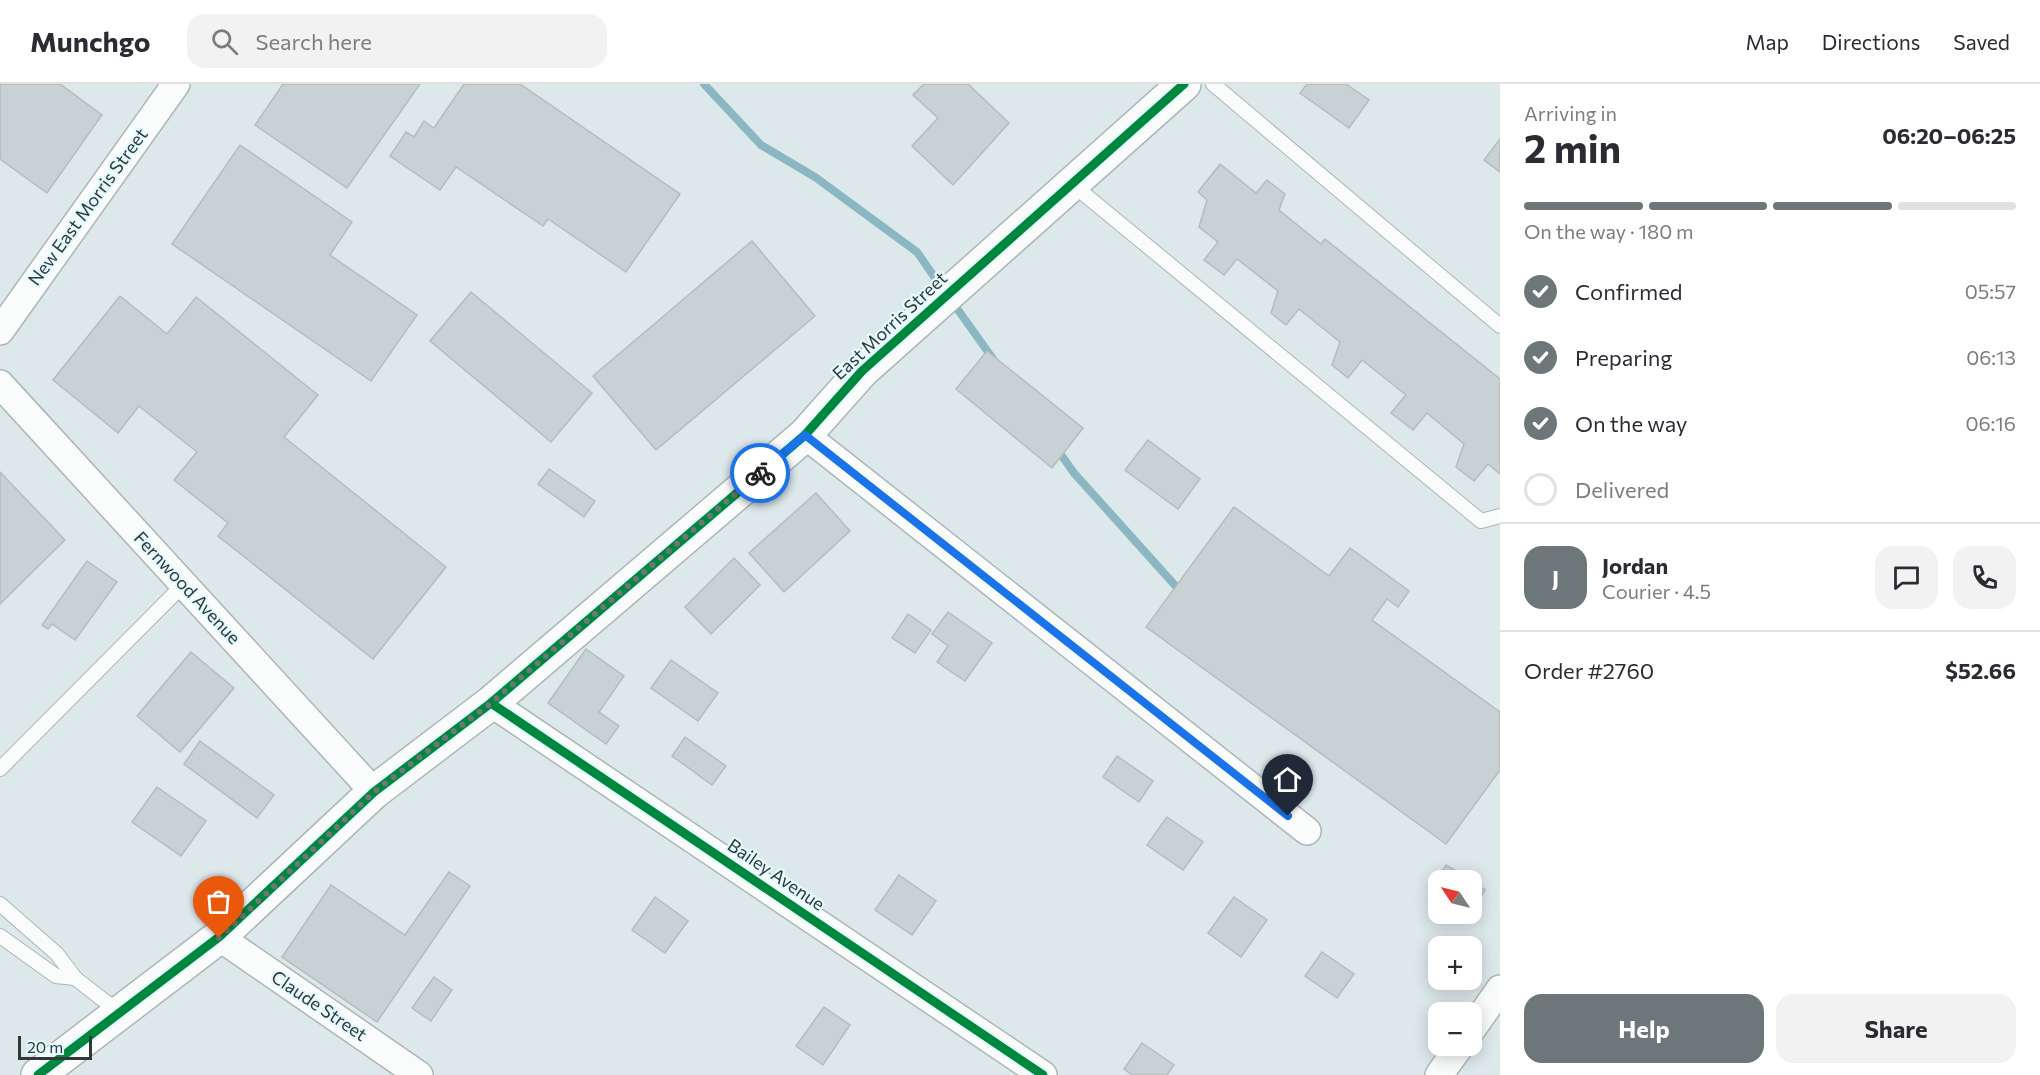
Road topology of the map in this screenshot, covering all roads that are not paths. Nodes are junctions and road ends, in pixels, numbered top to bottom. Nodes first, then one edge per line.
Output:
1 (176, 84) edge
2 (1184, 84) edge
3 (1213, 84) edge
4 (1072, 184) junction
5 (1500, 326) edge
6 (0, 331) edge
7 (0, 384) edge
8 (805, 435) junction
9 (1500, 516) edge
10 (184, 584) junction
11 (491, 703) junction
12 (0, 769) edge
13 (374, 792) junction
14 (1307, 831) dead end
15 (0, 904) edge
16 (0, 936) edge
17 (219, 938) junction
18 (75, 978) junction
19 (1500, 989) edge
20 (120, 1013) junction
21 (1482, 1015) edge
22 (1453, 1056) edge
23 (38, 1075) edge
24 (419, 1075) edge
25 (1043, 1075) edge
26 (1439, 1075) edge

1 - 6 street, New East Morris Street
2 - 4 main road, East Morris Street
3 - 5 lane
4 - 8 main road, East Morris Street
4 - 9 lane
7 - 10 street, Fernwood Avenue
8 - 11 main road, East Morris Street
8 - 14 street
10 - 12 lane
10 - 13 street, Fernwood Avenue
11 - 13 main road, East Morris Street
11 - 25 street, Bailey Avenue
13 - 17 main road, East Morris Street
15 - 18 lane
16 - 18 lane
17 - 20 main road, East Morris Street
17 - 24 street, Claude Street
18 - 20 lane
19 - 21 street
20 - 23 main road, East Morris Street
22 - 26 street

